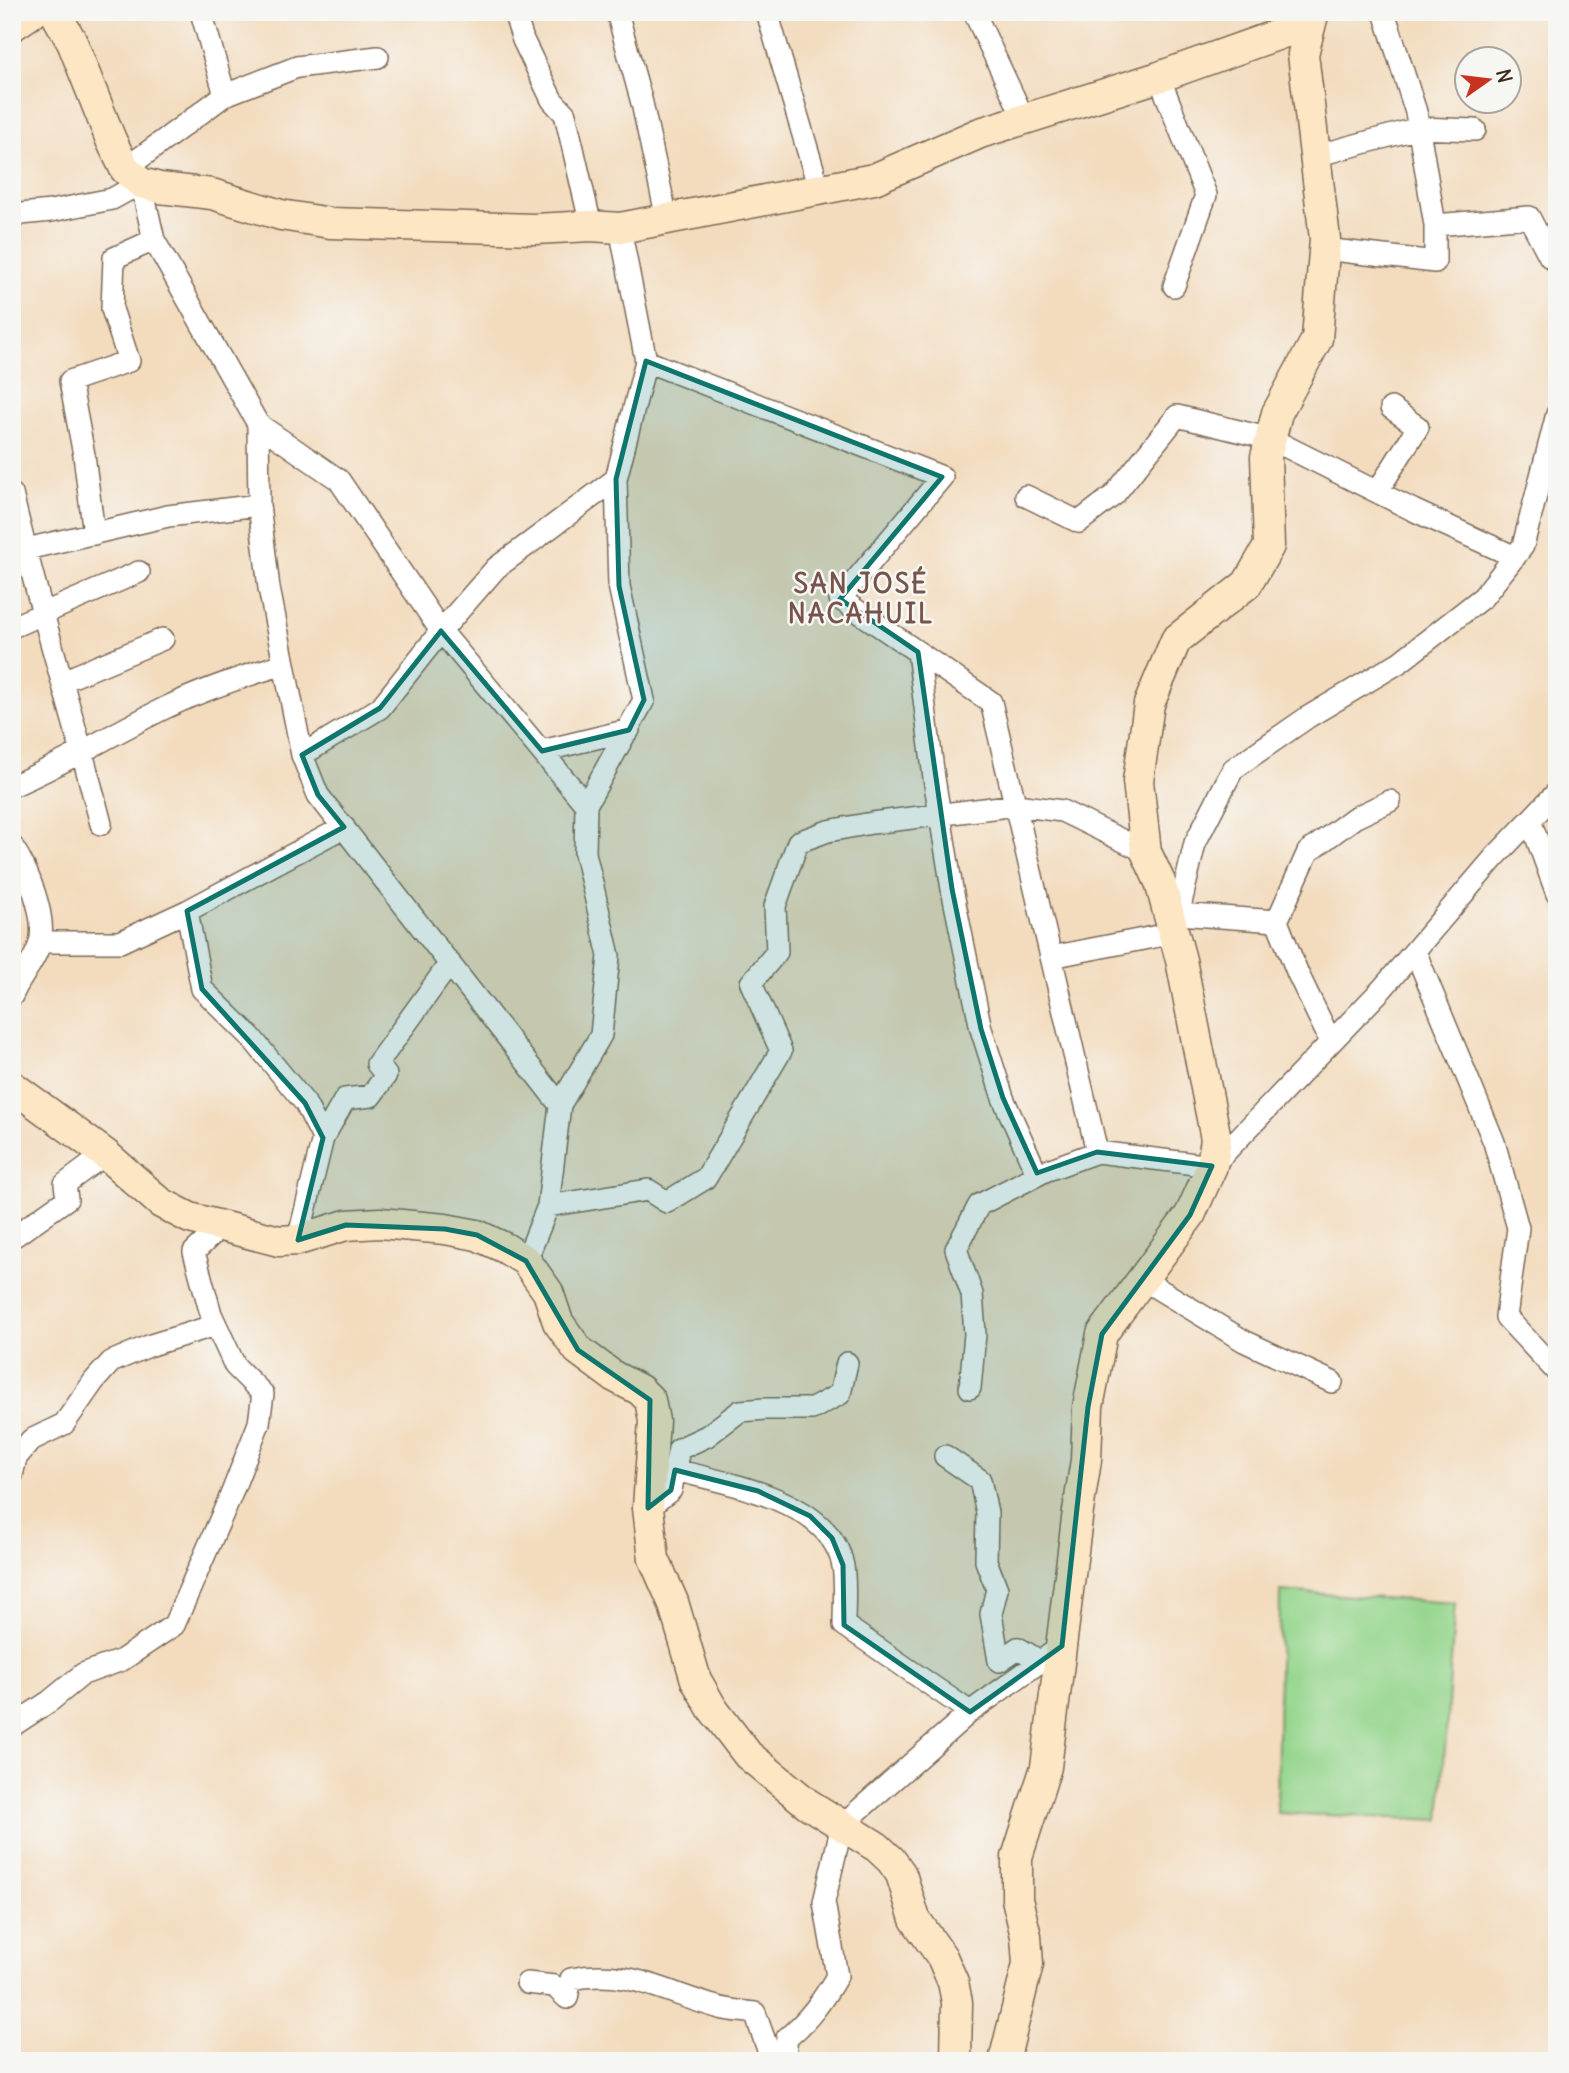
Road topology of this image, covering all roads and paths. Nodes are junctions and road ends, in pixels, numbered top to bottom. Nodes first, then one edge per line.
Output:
1 (33, 12) edge
2 (55, 12) edge
3 (201, 12) edge
4 (514, 12) edge
5 (617, 12) edge
6 (767, 12) edge
7 (974, 12) edge
8 (1384, 12) edge
9 (1315, 13) edge
10 (12, 26) edge
11 (378, 57) dead end
12 (1159, 77) junction
13 (225, 95) junction
14 (1024, 119) junction
15 (1419, 128) junction
16 (1475, 130) dead end
17 (1315, 156) junction
18 (133, 176) junction
19 (819, 190) junction
20 (12, 219) edge
21 (667, 219) junction
22 (1435, 225) junction
23 (606, 227) junction
24 (154, 240) junction
25 (1324, 250) junction
26 (1557, 262) edge
27 (1174, 286) dead end
28 (646, 360) junction
29 (1391, 408) dead end
30 (1557, 414) edge
31 (258, 424) junction
32 (1271, 439) junction
33 (616, 479) junction
34 (1377, 492) junction
35 (12, 494) edge
36 (1026, 496) dead end
37 (259, 505) junction
38 (94, 534) junction
39 (19, 550) edge
40 (1514, 557) junction
41 (139, 572) dead end
42 (42, 615) junction
43 (12, 627) edge
44 (441, 631) junction
45 (163, 639) dead end
46 (918, 652) junction
47 (284, 664) junction
48 (63, 681) junction
49 (629, 730) junction
50 (542, 751) junction
51 (82, 752) junction
52 (302, 755) junction
53 (12, 786) edge
54 (1557, 792) edge
55 (1390, 801) dead end
56 (586, 805) junction
57 (1016, 805) junction
58 (939, 814) junction
59 (1530, 820) junction
60 (101, 824) dead end
61 (344, 827) junction
62 (12, 846) edge
63 (1146, 852) junction
64 (1557, 894) edge
65 (187, 911) junction
66 (1277, 921) junction
67 (1176, 924) junction
68 (40, 942) junction
69 (1415, 951) junction
70 (1051, 957) junction
71 (450, 963) junction
72 (12, 996) edge
73 (1331, 1042) junction
74 (12, 1086) edge
75 (560, 1105) junction
76 (323, 1138) junction
77 (1097, 1152) junction
78 (105, 1154) junction
79 (1213, 1167) junction
80 (1037, 1174) junction
81 (548, 1206) junction
82 (220, 1227) junction
83 (16, 1235) dead end
84 (298, 1240) junction
85 (526, 1261) junction
86 (1142, 1279) junction
87 (216, 1325) junction
88 (847, 1363) dead end
89 (1557, 1372) edge
90 (1332, 1382) dead end
91 (970, 1388) dead end
92 (945, 1456) dead end
93 (675, 1470) junction
94 (12, 1475) edge
95 (648, 1508) junction
96 (1051, 1654) junction
97 (970, 1712) junction
98 (12, 1727) edge
99 (842, 1825) junction
100 (527, 1983) dead end
101 (755, 2013) junction
102 (787, 2038) junction
103 (772, 2061) edge
104 (784, 2061) edge
105 (956, 2061) edge
106 (1004, 2061) edge

1 - 10 street
2 - 18 street
3 - 13 street
4 - 23 street
5 - 21 street
6 - 19 street
7 - 14 street
8 - 15 street
9 - 12 street
9 - 17 street
11 - 13 street
12 - 14 street
12 - 27 street
13 - 18 street
14 - 19 street
15 - 16 street
15 - 17 street
15 - 22 street
17 - 25 street
18 - 20 street
18 - 23 street
18 - 24 street
19 - 21 street
21 - 23 street
22 - 25 street
22 - 26 street
23 - 28 street
24 - 31 street
24 - 38 street
25 - 32 street
28 - 33 street
28 - 46 street
29 - 34 street
30 - 40 street
31 - 37 street
31 - 44 street
32 - 34 street
32 - 36 street
32 - 63 street
33 - 44 street
33 - 49 street
34 - 40 street
35 - 39 street
37 - 38 street
37 - 47 street
38 - 39 street
39 - 42 street
40 - 67 street
41 - 42 street
42 - 43 street
42 - 48 street
44 - 50 street
44 - 52 street
45 - 48 street
46 - 57 street
46 - 58 street
47 - 51 street
47 - 52 street
48 - 51 street
49 - 50 street
49 - 56 street
50 - 56 street
51 - 53 street
51 - 60 street
52 - 61 street
54 - 59 street
55 - 66 street
56 - 75 street
57 - 58 street
57 - 63 street
57 - 70 street
58 - 80 street
58 - 81 street
59 - 64 street
59 - 69 street
61 - 65 street
61 - 71 street
62 - 68 street
63 - 67 street
65 - 68 street
65 - 76 street
66 - 67 street
66 - 73 street
67 - 70 street
67 - 79 street
68 - 72 street
69 - 73 street
69 - 89 street
70 - 77 street
71 - 75 street
71 - 76 street
73 - 79 street
74 - 78 street
75 - 81 street
76 - 84 street
77 - 79 street
77 - 80 street
78 - 82 street
78 - 83 street
79 - 86 street
80 - 91 street
81 - 85 street
82 - 84 street
82 - 87 street
84 - 85 street
85 - 95 street
86 - 90 street
86 - 96 street
87 - 94 street
87 - 98 street
88 - 93 street
92 - 96 street
93 - 95 street
93 - 97 street
95 - 99 street
96 - 97 street
96 - 106 street
97 - 99 street
99 - 102 street
99 - 105 street
100 - 101 street
101 - 102 street
101 - 103 street
102 - 104 street

